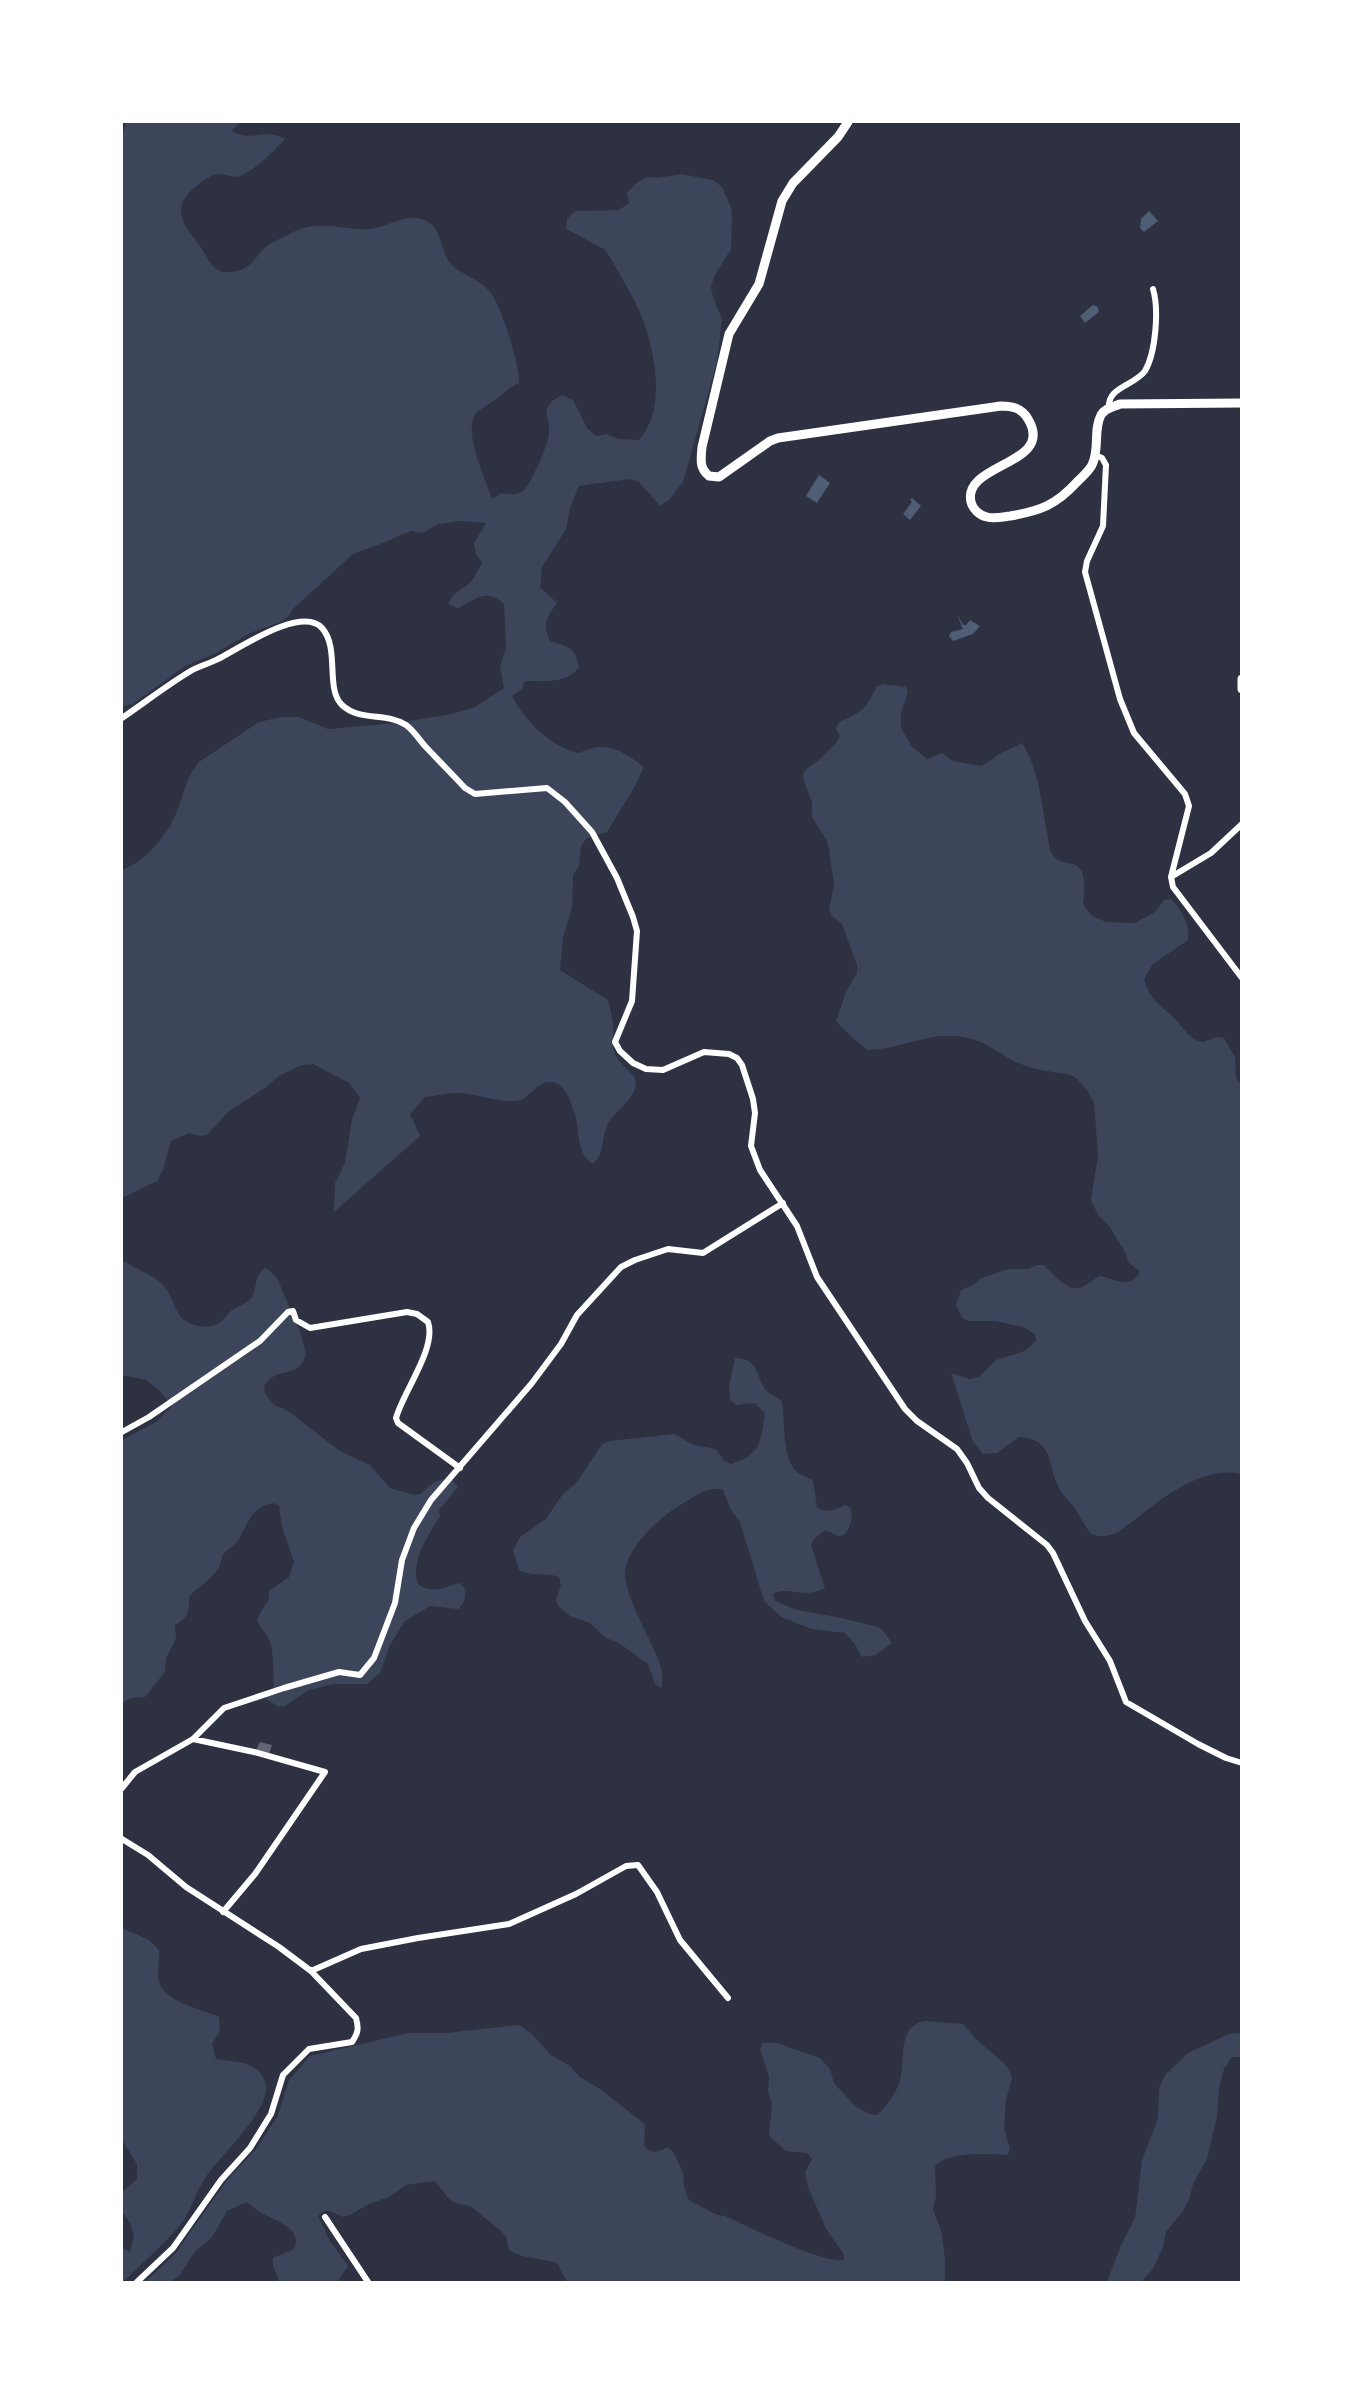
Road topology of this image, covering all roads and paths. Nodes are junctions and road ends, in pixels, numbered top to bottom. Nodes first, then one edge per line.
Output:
1 (848, 122) edge
2 (1153, 289) dead end
3 (1242, 403) edge
4 (1109, 408) junction
5 (1095, 455) junction
6 (1242, 679) edge
7 (1242, 688) edge
8 (122, 718) edge
9 (1242, 824) edge
10 (1171, 877) junction
11 (1242, 978) edge
12 (783, 1203) junction
13 (122, 1432) edge
14 (460, 1468) junction
15 (193, 1739) junction
16 (1242, 1763) edge
17 (122, 1788) edge
18 (122, 1839) edge
19 (223, 1912) junction
20 (311, 1971) junction
21 (728, 1998) dead end
22 (325, 2217) dead end
23 (137, 2283) edge
24 (368, 2283) edge

1 - 5 main road
2 - 4 street
3 - 4 main road
4 - 5 main road
5 - 10 street
6 - 7 main road
8 - 12 street
9 - 10 street
10 - 11 street
12 - 14 street
12 - 16 street
13 - 14 street
14 - 15 street
15 - 17 street
15 - 19 street
18 - 19 street
19 - 20 street
20 - 21 street
20 - 23 street
22 - 24 street

